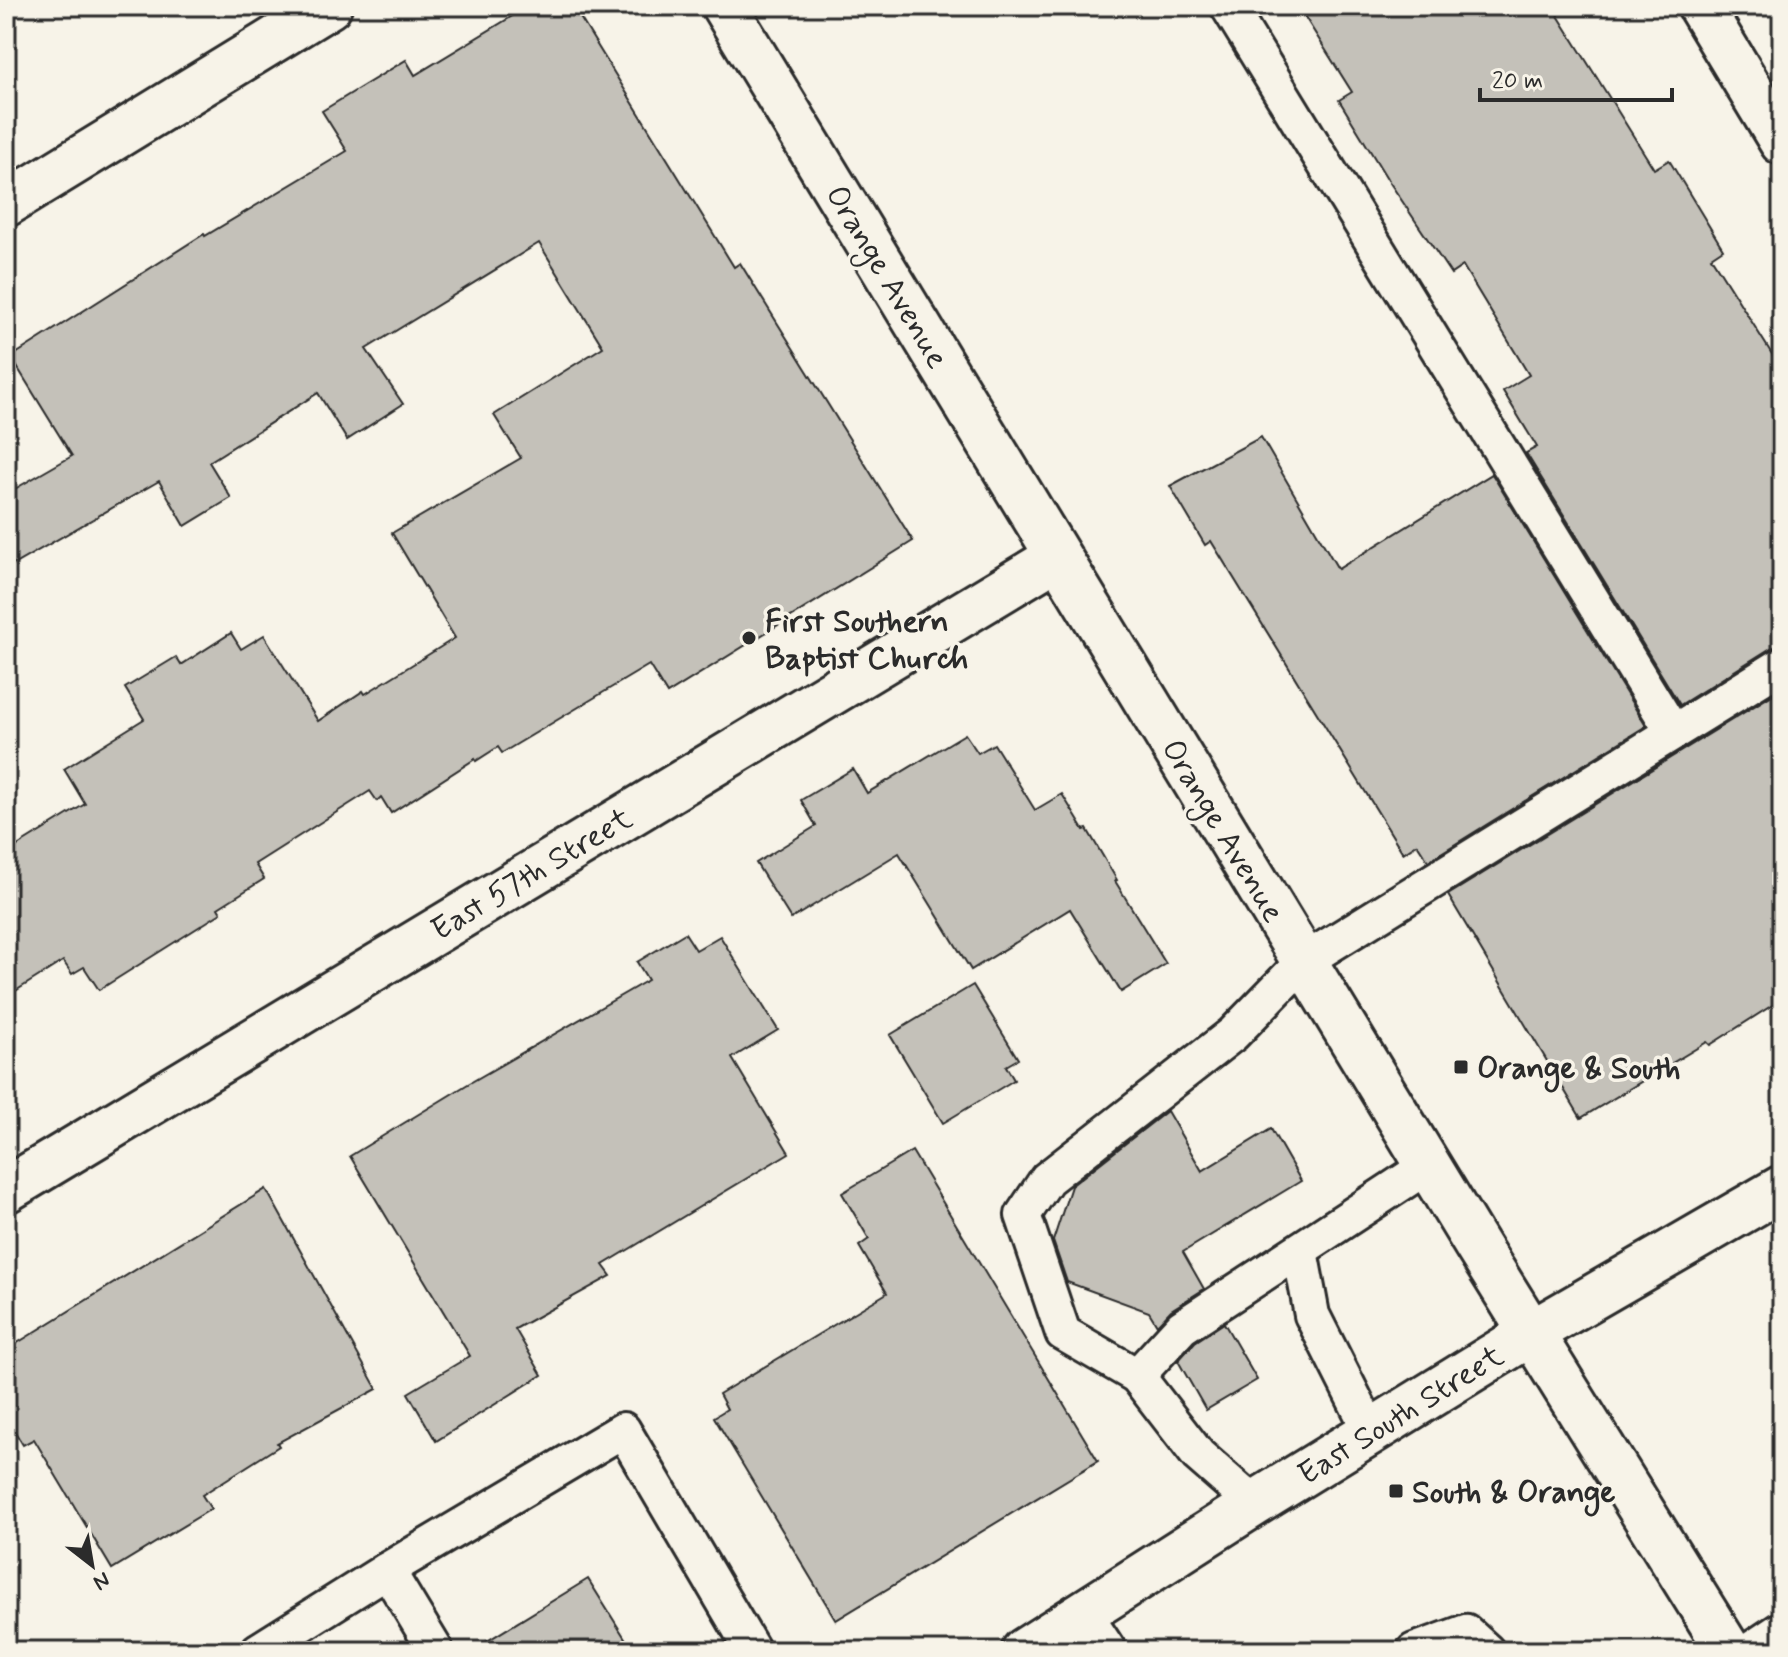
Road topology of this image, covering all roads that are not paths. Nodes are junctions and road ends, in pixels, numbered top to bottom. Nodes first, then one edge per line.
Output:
1 (329, 6) edge
2 (724, 6) edge
3 (1228, 6) edge
4 (1700, 6) edge
5 (1782, 142) edge
6 (6, 204) edge
7 (1057, 557) junction
8 (1782, 665) edge
9 (1673, 732) junction
10 (1304, 961) junction
11 (1429, 1165) junction
12 (1782, 1188) edge
13 (6, 1190) edge
14 (1300, 1251) junction
15 (1531, 1333) junction
16 (1137, 1376) junction
17 (1371, 1432) junction
18 (1254, 1504) junction
19 (387, 1570) junction
20 (1084, 1613) junction
21 (1782, 1629) edge
22 (258, 1651) edge
23 (436, 1651) edge
24 (753, 1651) edge
25 (1024, 1651) edge
26 (1109, 1651) edge
27 (1414, 1651) edge
28 (1487, 1651) edge
29 (1729, 1651) edge
30 (1749, 1651) edge

1 - 6 street
2 - 7 street, Orange Avenue
3 - 9 lane
4 - 5 street
7 - 10 street, Orange Avenue
7 - 13 street, East 57th Street
8 - 9 lane
9 - 10 lane
10 - 11 street, Orange Avenue
10 - 16 lane
11 - 14 lane
11 - 15 street, Orange Avenue
12 - 15 street, East South Street
14 - 16 lane
14 - 17 lane
15 - 17 street, East South Street
15 - 29 street, Orange Avenue
16 - 18 lane
17 - 18 street, East South Street
18 - 20 street, East South Street
19 - 22 lane
19 - 23 lane
19 - 24 lane
20 - 25 street, East South Street
20 - 26 lane
21 - 30 lane
27 - 28 lane

